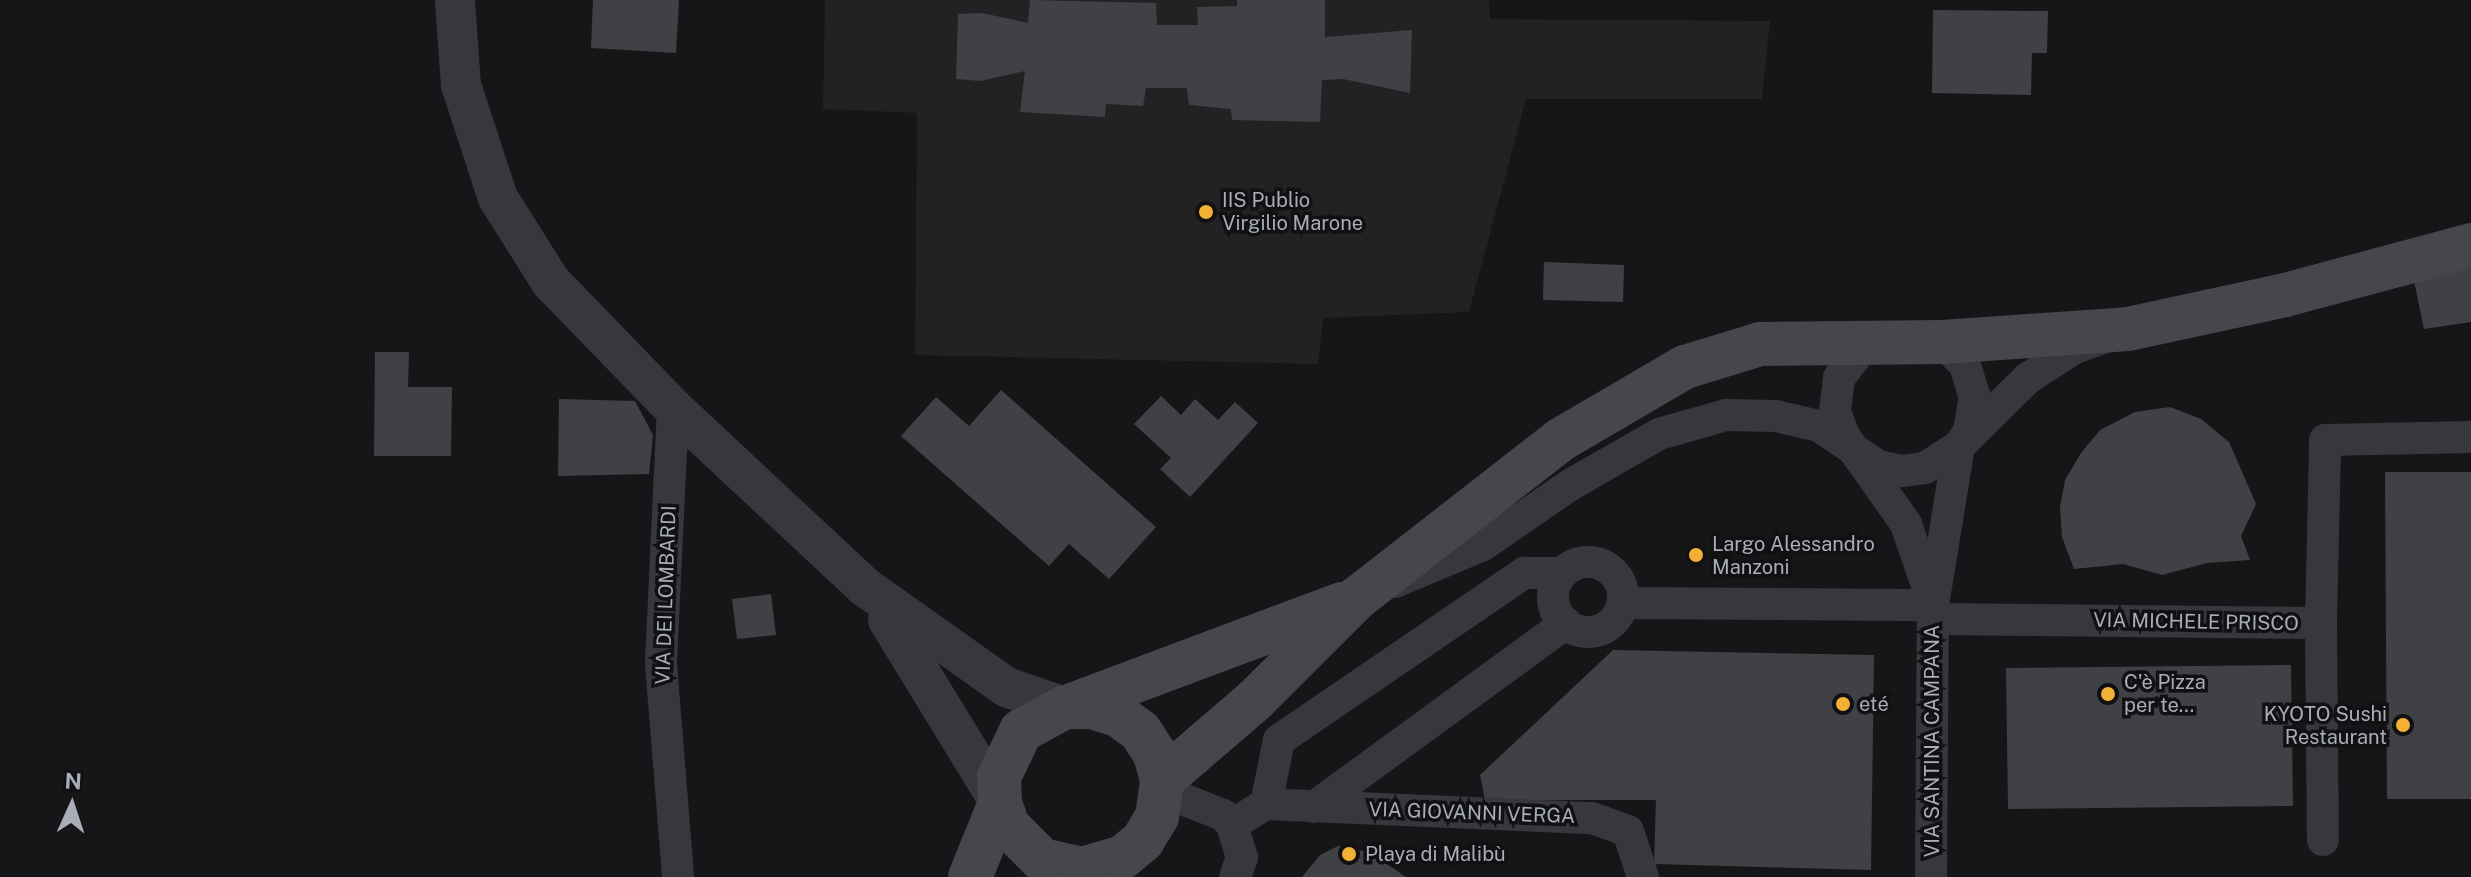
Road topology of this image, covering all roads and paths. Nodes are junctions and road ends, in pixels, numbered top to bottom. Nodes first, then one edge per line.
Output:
1 (455, 0) edge
2 (2471, 245) edge
3 (2128, 329) junction
4 (1868, 341) junction
5 (1943, 342) junction
6 (673, 408) junction
7 (2471, 437) edge
8 (1959, 446) junction
9 (1858, 453) junction
10 (1562, 573) junction
11 (865, 587) junction
12 (1356, 599) junction
13 (1623, 603) junction
14 (1933, 612) junction
15 (1566, 623) junction
16 (2321, 623) junction
17 (1065, 707) junction
18 (1162, 785) junction
19 (1000, 803) junction
20 (1266, 804) junction
21 (1314, 807) junction
22 (1232, 825) junction
23 (2323, 840) dead end
24 (1084, 872) edge
25 (678, 877) edge
26 (970, 877) edge
27 (1235, 877) edge
28 (1643, 877) edge
29 (1931, 877) edge

1 - 6 street
2 - 3 main road
3 - 5 main road
3 - 8 street
4 - 5 main road
4 - 9 street
4 - 12 main road
5 - 8 street
6 - 11 street
6 - 25 street, VIA DEI LOMBARDI
7 - 16 street, VIA MICHELE PRISCO
8 - 9 street
8 - 14 street
9 - 12 street
9 - 14 street
10 - 13 street
10 - 15 street
10 - 20 street
11 - 17 street
11 - 19 street
12 - 17 main road
12 - 18 main road
13 - 14 street, VIA MICHELE PRISCO
13 - 15 street
14 - 16 street, VIA MICHELE PRISCO
14 - 29 street, VIA SANTINA CAMPANA
15 - 21 street
16 - 23 street
17 - 18 main road
17 - 19 main road
18 - 22 street
18 - 24 main road
19 - 24 main road
19 - 26 main road
20 - 21 street
20 - 22 street
21 - 28 street, VIA GIOVANNI VERGA
22 - 27 street

